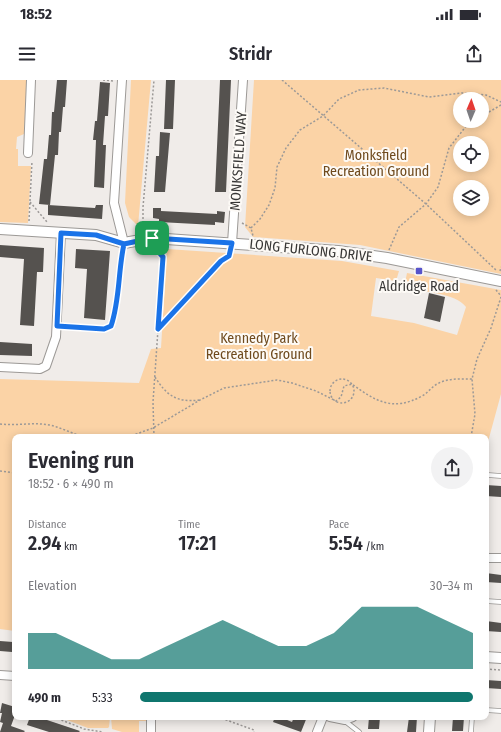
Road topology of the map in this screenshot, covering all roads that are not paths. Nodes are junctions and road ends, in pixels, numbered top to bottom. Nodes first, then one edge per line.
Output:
1 (31, 80) edge
2 (122, 80) edge
3 (243, 80) edge
4 (28, 153) road end
5 (0, 229) edge
6 (59, 232) junction
7 (232, 243) junction
8 (124, 244) junction
9 (501, 281) edge
10 (57, 326) junction
11 (0, 367) edge
12 (489, 476) edge
13 (501, 476) edge
14 (489, 558) edge
15 (501, 558) edge
16 (489, 600) edge
17 (501, 602) edge
18 (489, 657) edge
19 (501, 658) edge
20 (0, 675) edge
21 (12, 676) edge
22 (489, 710) edge
23 (501, 711) edge
24 (151, 720) edge
25 (322, 720) edge
26 (350, 720) edge
27 (430, 720) edge
28 (472, 720) edge
29 (151, 732) edge
30 (317, 732) edge
31 (359, 732) edge
32 (429, 732) edge
33 (471, 732) edge

1 - 4 street
2 - 8 street
3 - 7 street, MONKSFIELD WAY
5 - 6 street, LONG FURLONG DRIVE
6 - 8 street, LONG FURLONG DRIVE
6 - 10 street
7 - 8 street, LONG FURLONG DRIVE
7 - 9 street, LONG FURLONG DRIVE
8 - 10 lane
10 - 11 street
12 - 13 lane
14 - 15 street
16 - 17 lane
18 - 19 street
20 - 21 street
22 - 23 lane
24 - 29 street
25 - 30 street
26 - 31 lane
27 - 32 street
28 - 33 lane

